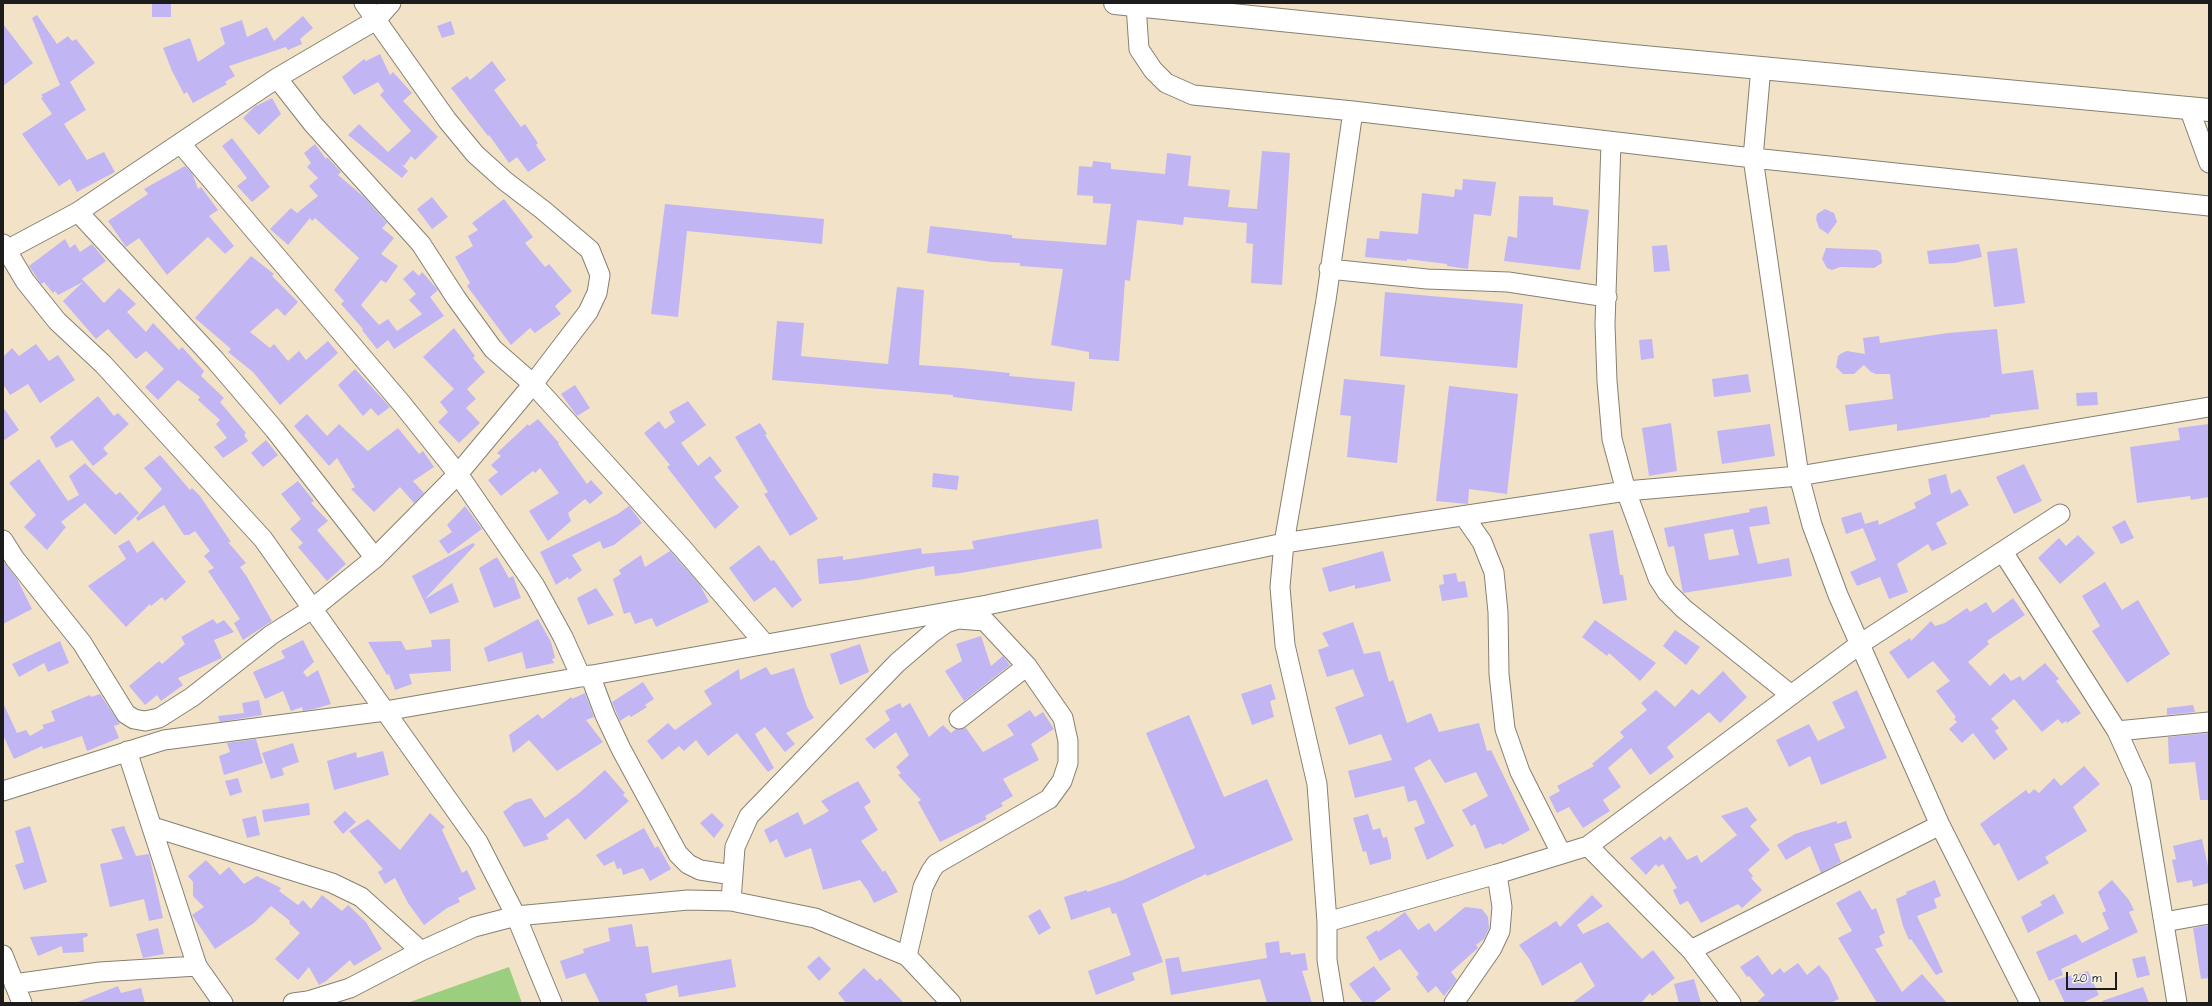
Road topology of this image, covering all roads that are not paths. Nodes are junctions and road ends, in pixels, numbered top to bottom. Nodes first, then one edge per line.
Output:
1 (364, 3) edge
2 (391, 3) edge
3 (1125, 4) edge
4 (376, 20) junction
5 (1761, 67) junction
6 (277, 78) junction
7 (2199, 109) edge
8 (1353, 111) junction
9 (1611, 142) junction
10 (181, 144) junction
11 (1753, 158) junction
12 (2209, 163) edge
13 (2209, 206) edge
14 (78, 212) junction
15 (4, 249) edge
16 (1329, 269) junction
17 (1606, 297) junction
18 (533, 384) junction
19 (2209, 407) edge
20 (458, 474) junction
21 (1799, 476) junction
22 (1626, 491) junction
23 (2060, 514) dead end
24 (1464, 516) junction
25 (3, 540) edge
26 (1284, 543) junction
27 (2003, 552) junction
28 (374, 558) junction
29 (312, 609) junction
30 (765, 644) junction
31 (1860, 644) junction
32 (1027, 666) junction
33 (586, 676) junction
34 (1791, 695) junction
35 (385, 711) junction
36 (159, 718) junction
37 (959, 718) dead end
38 (2209, 722) edge
39 (2117, 731) junction
40 (164, 740) junction
41 (127, 751) junction
42 (3, 791) edge
43 (1940, 825) junction
44 (153, 827) junction
45 (1588, 846) junction
46 (1561, 853) junction
47 (1497, 874) junction
48 (733, 875) junction
49 (731, 901) junction
50 (2209, 914) edge
51 (516, 916) junction
52 (1327, 922) junction
53 (2164, 922) junction
54 (1691, 950) junction
55 (421, 951) junction
56 (3, 955) edge
57 (907, 956) junction
58 (197, 966) junction
59 (14, 984) junction
60 (22, 1003) edge
61 (223, 1003) edge
62 (293, 1003) edge
63 (552, 1003) edge
64 (951, 1003) edge
65 (1334, 1003) edge
66 (1454, 1003) edge
67 (1731, 1003) edge
68 (2030, 1003) edge
69 (2177, 1003) edge

1 - 4 street
2 - 4 street
3 - 5 main road
3 - 8 street
4 - 6 street
4 - 18 street
5 - 7 main road
5 - 11 street
6 - 10 street
6 - 18 street
7 - 12 street
8 - 9 street
8 - 16 street
9 - 11 street
9 - 17 street
10 - 14 street
10 - 20 street
11 - 13 street
11 - 21 street
14 - 15 street
14 - 28 street
15 - 29 street
16 - 17 street
16 - 26 street
17 - 22 street
18 - 20 street
18 - 30 street
19 - 21 street
20 - 28 street
20 - 33 street
21 - 22 street
21 - 31 street
22 - 24 street
22 - 34 street
23 - 27 street
24 - 26 street
24 - 46 street
25 - 36 street
26 - 30 street
26 - 52 street
27 - 31 street
27 - 39 street
28 - 29 street
29 - 35 street
29 - 36 street
30 - 33 street
31 - 34 street
31 - 43 street
32 - 37 street
32 - 48 street
32 - 57 street
33 - 35 street
33 - 48 street
34 - 45 street
35 - 40 street
35 - 51 street
36 - 40 street
38 - 39 street
39 - 53 street
40 - 41 street
41 - 42 street
41 - 44 street
43 - 54 street
43 - 68 street
44 - 55 street
44 - 58 street
45 - 46 street
45 - 54 street
46 - 47 street
47 - 52 street
47 - 66 street
48 - 49 street
49 - 51 street
49 - 57 street
50 - 53 street
51 - 55 street
51 - 63 street
52 - 65 street
53 - 69 street
54 - 67 street
55 - 62 street
56 - 59 street
57 - 64 street
58 - 59 street
58 - 61 street
59 - 60 street

